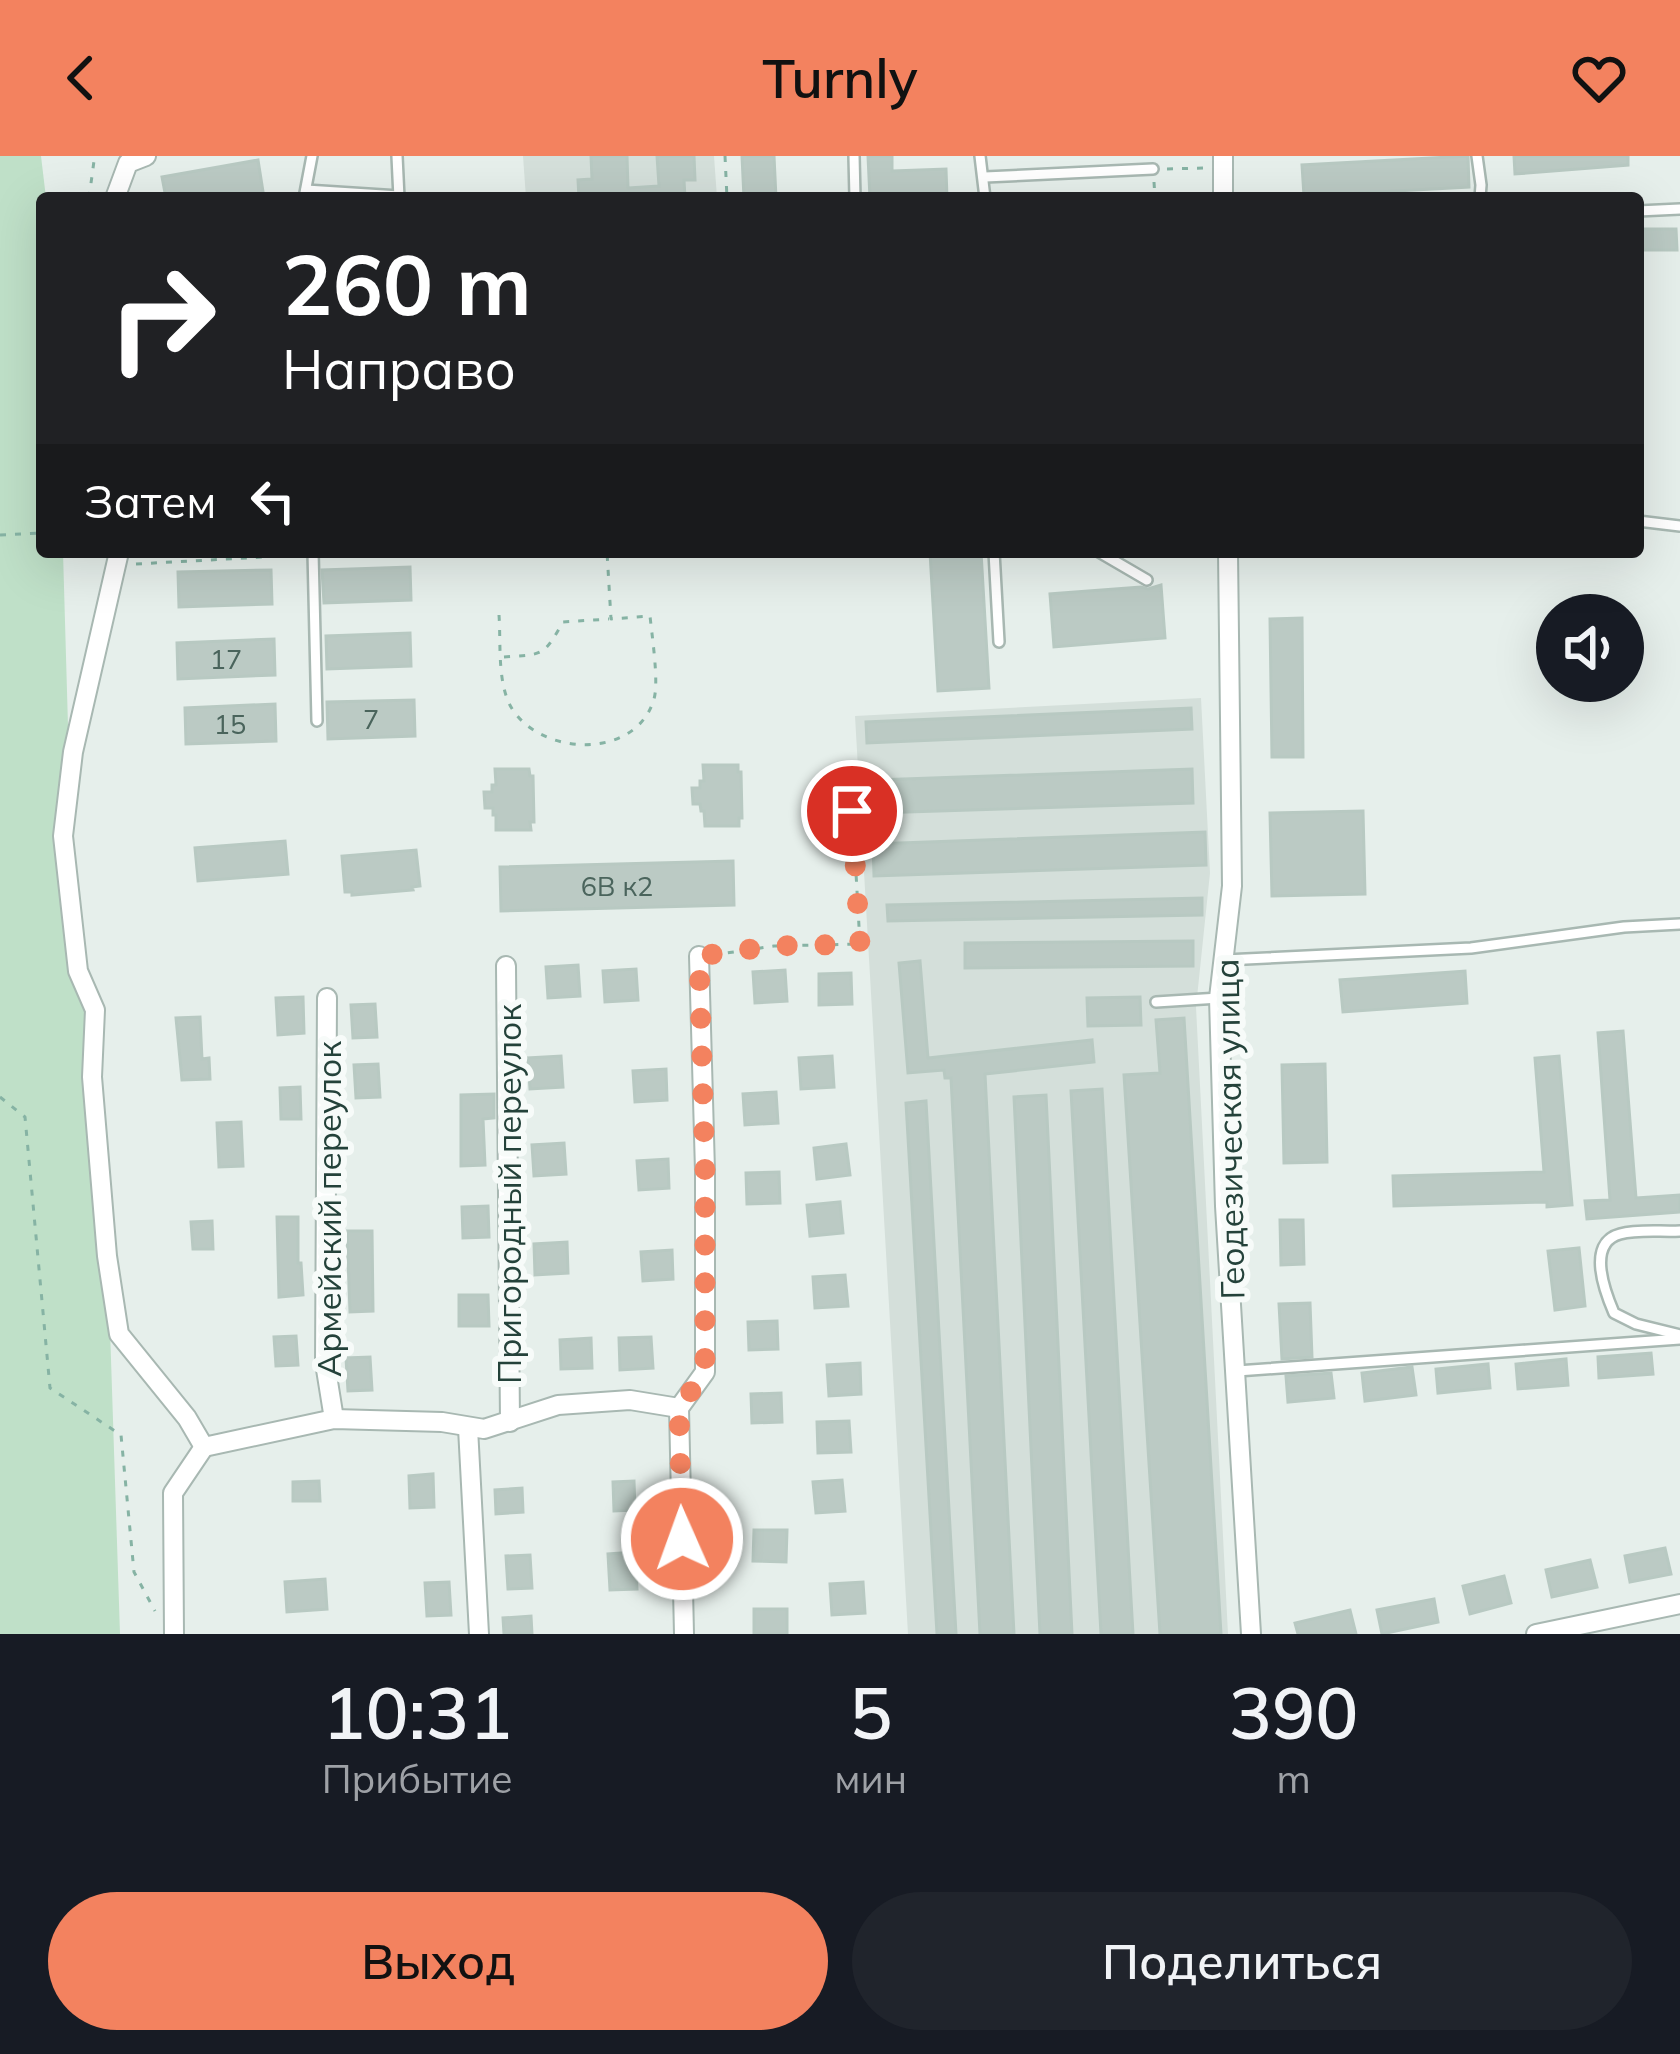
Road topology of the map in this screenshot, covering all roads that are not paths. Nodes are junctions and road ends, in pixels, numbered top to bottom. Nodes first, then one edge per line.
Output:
1 (312, 156) edge
2 (397, 156) edge
3 (854, 156) edge
4 (980, 156) edge
5 (1477, 156) edge
6 (134, 158) edge
7 (1224, 162) edge
8 (1153, 169) road end
9 (985, 177) junction
10 (118, 192) edge
11 (305, 192) edge
12 (399, 192) edge
13 (855, 192) edge
14 (985, 192) edge
15 (1223, 192) edge
16 (1480, 192) edge
17 (1680, 209) edge
18 (1644, 212) edge
19 (1644, 522) edge
20 (1680, 526) edge
21 (118, 558) edge
22 (313, 558) edge
23 (994, 558) edge
24 (1109, 558) edge
25 (1228, 558) edge
26 (1147, 580) dead end
27 (999, 642) dead end
28 (317, 721) dead end
29 (1680, 924) edge
30 (699, 956) road end
31 (1223, 960) junction
32 (506, 966) dead end
33 (327, 998) dead end
34 (1219, 998) junction
35 (1156, 1002) dead end
36 (1680, 1231) edge
37 (1680, 1337) edge
38 (1237, 1371) junction
39 (679, 1408) junction
40 (334, 1419) junction
41 (510, 1422) junction
42 (468, 1428) junction
43 (203, 1447) junction
44 (1680, 1604) edge
45 (174, 1634) edge
46 (479, 1634) edge
47 (684, 1634) edge
48 (1251, 1634) edge
49 (1536, 1634) edge

1 - 11 lane
2 - 12 lane
3 - 13 lane
4 - 9 lane
5 - 16 lane
6 - 10 street
7 - 15 street
8 - 9 lane
9 - 14 lane
17 - 18 lane
19 - 20 lane
21 - 43 street
22 - 28 lane
23 - 27 lane
24 - 26 lane
25 - 31 street, Геодезическая улица
29 - 31 lane
30 - 39 street
31 - 34 street, Геодезическая улица
32 - 41 street, Пригородный переулок
33 - 40 street, Армейский переулок
34 - 35 lane
34 - 38 street, Геодезическая улица
36 - 37 lane
37 - 38 lane
38 - 48 street, Геодезическая улица
39 - 41 street
39 - 47 street
40 - 42 street
40 - 43 street
41 - 42 street
42 - 46 street
43 - 45 street
44 - 49 street

